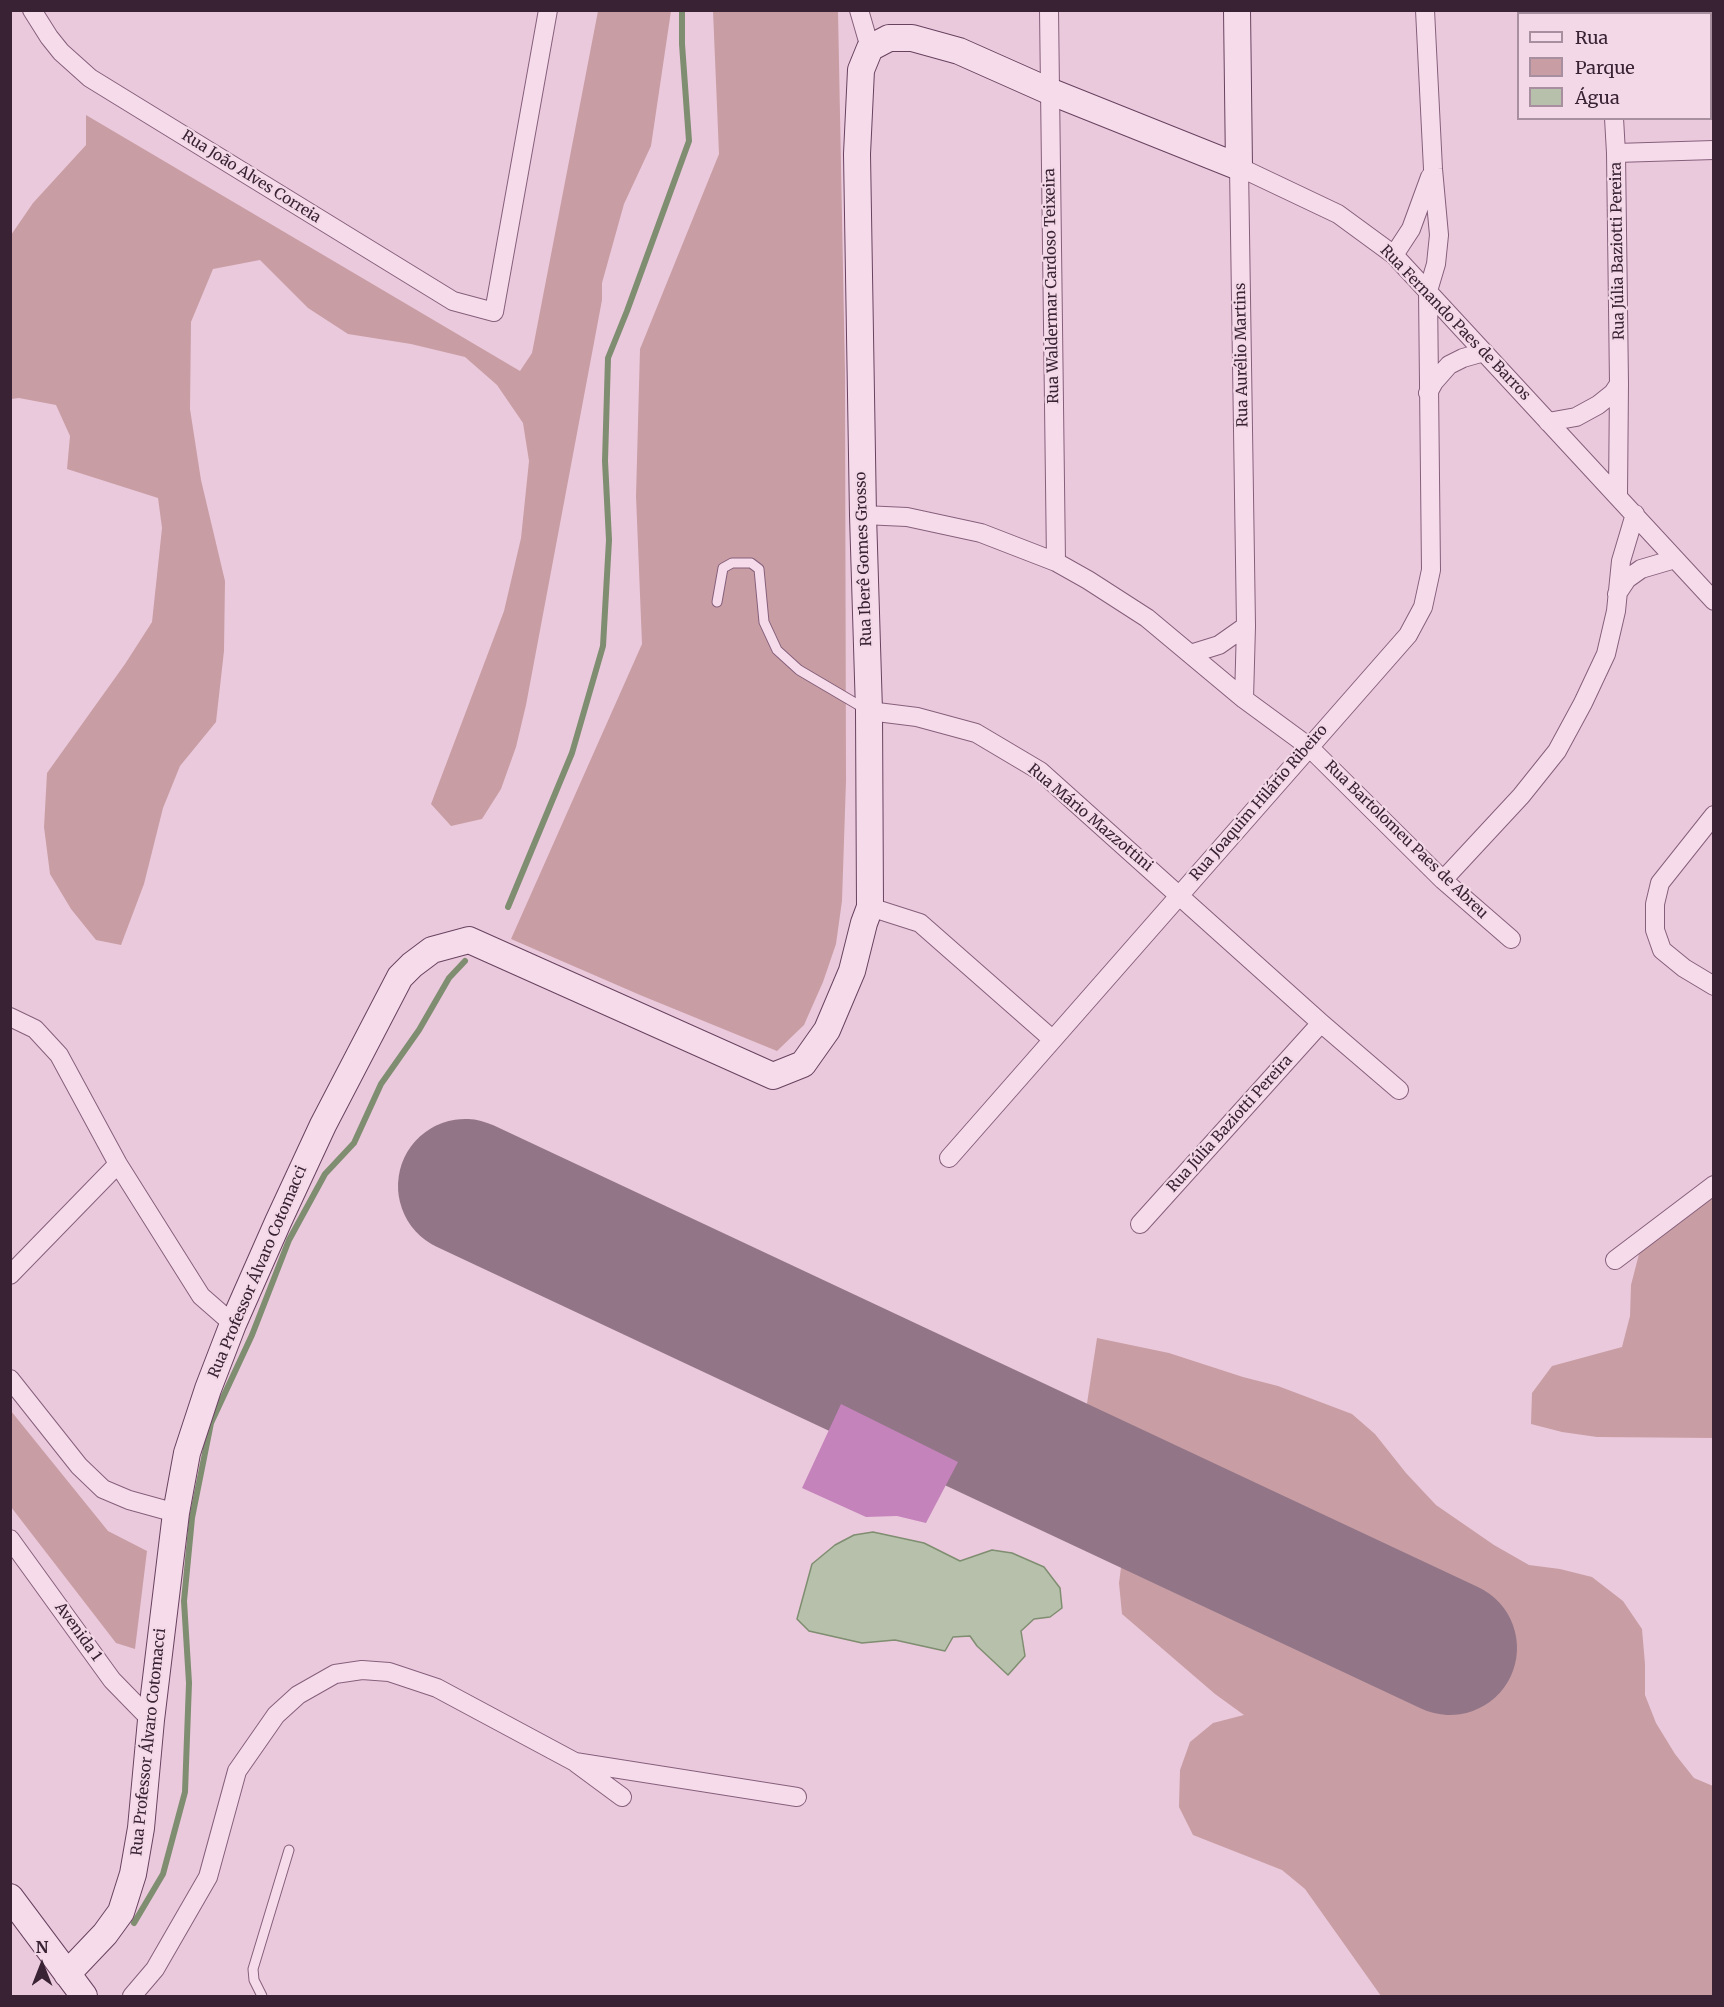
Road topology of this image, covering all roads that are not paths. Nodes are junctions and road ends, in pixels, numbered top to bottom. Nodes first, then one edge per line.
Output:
1 (33, 10) edge
2 (548, 10) edge
3 (859, 10) edge
4 (1049, 10) edge
5 (1237, 10) edge
6 (1425, 10) edge
7 (870, 48) junction
8 (1049, 91) junction
9 (1614, 120) edge
10 (1713, 150) edge
11 (1616, 153) junction
12 (1239, 167) junction
13 (1432, 169) junction
14 (1394, 255) junction
15 (1428, 291) junction
16 (1484, 351) junction
17 (1619, 384) junction
18 (1428, 393) junction
19 (1548, 422) junction
20 (1618, 495) junction
21 (1635, 514) junction
22 (863, 515) junction
23 (1675, 559) junction
24 (1056, 562) junction
25 (1616, 595) junction
26 (1713, 601) edge
27 (717, 602) dead end
28 (1246, 626) junction
29 (1190, 654) junction
30 (1244, 699) junction
31 (869, 711) junction
32 (1308, 746) junction
33 (1713, 815) edge
34 (1443, 880) junction
35 (1179, 895) junction
36 (870, 907) junction
37 (1511, 939) dead end
38 (1713, 986) edge
39 (10, 1017) edge
40 (1321, 1023) junction
41 (1052, 1039) junction
42 (773, 1076) joint
43 (1399, 1090) dead end
44 (949, 1158) dead end
45 (118, 1164) junction
46 (1713, 1185) edge
47 (1140, 1224) dead end
48 (1615, 1260) dead end
49 (10, 1275) edge
50 (233, 1324) junction
51 (10, 1379) edge
52 (176, 1513) junction
53 (10, 1539) edge
54 (150, 1720) junction
55 (575, 1762) junction
56 (622, 1797) dead end
57 (796, 1797) dead end
58 (289, 1850) dead end
59 (10, 1897) edge
60 (67, 1974) junction
61 (84, 1996) edge
62 (132, 1996) edge
63 (262, 1996) edge

1 - 2 street, Rua João Alves Correia
3 - 7 street
4 - 8 street, Rua Waldermar Cardoso Teixeira
5 - 12 street, Rua Aurélio Martins
6 - 13 street, Rua Joaquim Hilário Ribeiro
7 - 8 street, Rua Fernando Paes de Barros
7 - 22 street, Rua Iberê Gomes Grosso
8 - 12 street, Rua Fernando Paes de Barros
8 - 24 street, Rua Waldermar Cardoso Teixeira
9 - 11 street, Rua Júlia Baziotti Pereira
10 - 11 street
11 - 17 street, Rua Júlia Baziotti Pereira
12 - 14 street, Rua Fernando Paes de Barros
12 - 28 street, Rua Aurélio Martins
13 - 14 street, Rua Joaquim Hilário Ribeiro
13 - 15 street, Rua Joaquim Hilário Ribeiro
14 - 15 street, Rua Fernando Paes de Barros
15 - 16 street, Rua Fernando Paes de Barros
15 - 18 street, Rua Joaquim Hilário Ribeiro
16 - 18 street
16 - 19 street, Rua Fernando Paes de Barros
17 - 19 street
17 - 20 street, Rua Júlia Baziotti Pereira
18 - 32 street, Rua Joaquim Hilário Ribeiro
19 - 20 street, Rua Fernando Paes de Barros
20 - 21 street, Rua Fernando Paes de Barros
21 - 23 street, Rua Fernando Paes de Barros
21 - 25 street
22 - 24 street, Rua Bartolomeu Paes de Abreu
22 - 31 street, Rua Iberê Gomes Grosso
23 - 25 street
23 - 26 street, Rua Fernando Paes de Barros
24 - 29 street, Rua Bartolomeu Paes de Abreu
25 - 34 street
27 - 31 lane, Rua Mário Mazzottini
28 - 29 street
28 - 30 street, Rua Aurélio Martins
29 - 30 street, Rua Bartolomeu Paes de Abreu
30 - 32 street, Rua Bartolomeu Paes de Abreu
31 - 35 street, Rua Mário Mazzottini
31 - 36 street, Rua Iberê Gomes Grosso
32 - 34 street, Rua Bartolomeu Paes de Abreu
32 - 35 street, Rua Joaquim Hilário Ribeiro
33 - 38 street
34 - 37 street, Rua Bartolomeu Paes de Abreu
35 - 40 street, Rua Mário Mazzottini
35 - 41 street, Rua Joaquim Hilário Ribeiro
36 - 41 street
36 - 42 street, Rua Iberê Gomes Grosso
39 - 45 street
40 - 43 street, Rua Mário Mazzottini
40 - 47 street, Rua Júlia Baziotti Pereira
41 - 44 street, Rua Joaquim Hilário Ribeiro
42 - 50 street, Rua Professor Álvaro Cotomacci
45 - 49 street
45 - 50 street
46 - 48 street
50 - 52 street, Rua Professor Álvaro Cotomacci
51 - 52 street
52 - 54 street, Rua Professor Álvaro Cotomacci
53 - 54 street, Avenida 1
54 - 60 street, Rua Professor Álvaro Cotomacci
55 - 56 street
55 - 57 street
55 - 62 street
58 - 63 lane
59 - 60 street
60 - 61 street

